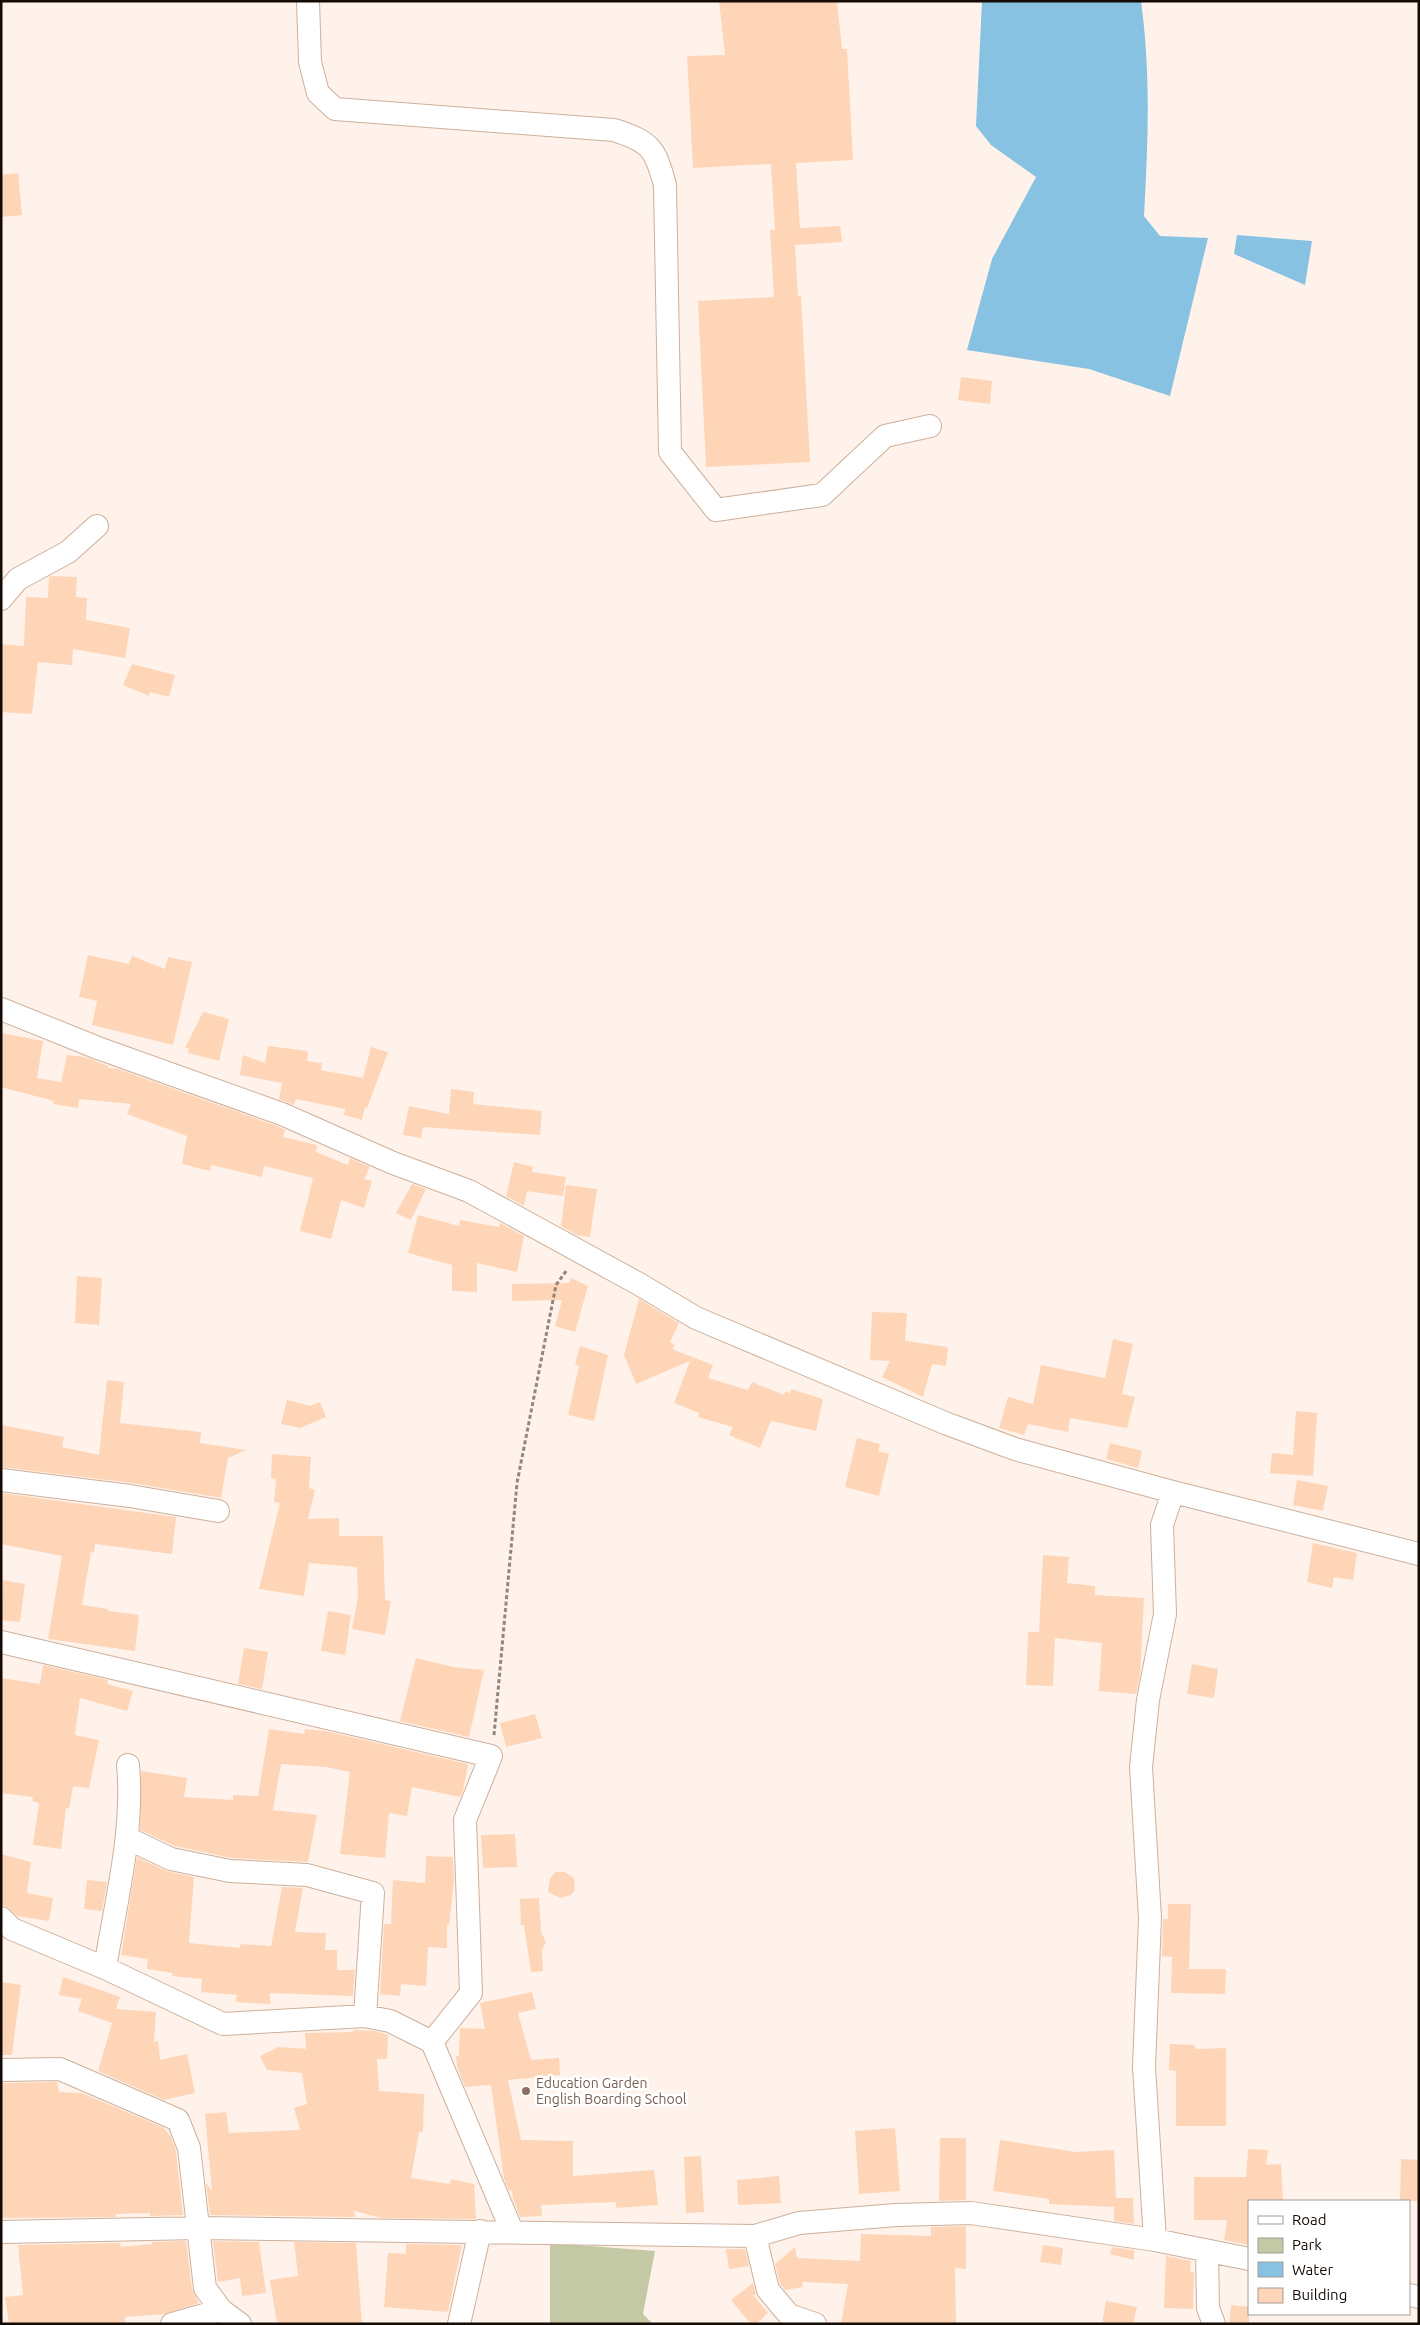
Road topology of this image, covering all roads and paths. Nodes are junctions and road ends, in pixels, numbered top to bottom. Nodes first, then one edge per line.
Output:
1 (308, 1) edge
2 (930, 426) dead end
3 (97, 526) dead end
4 (1, 599) edge
5 (1, 1010) edge
6 (579, 1253) junction
7 (1, 1480) edge
8 (1173, 1492) junction
9 (218, 1510) dead end
10 (1419, 1554) edge
11 (1, 1642) edge
12 (492, 1756) junction
13 (128, 1765) dead end
14 (127, 1838) junction
15 (5, 1930) edge
16 (105, 1968) junction
17 (365, 2016) junction
18 (432, 2042) junction
19 (1, 2070) edge
20 (198, 2228) junction
21 (480, 2231) junction
22 (512, 2231) junction
23 (1, 2232) edge
24 (755, 2236) junction
25 (1155, 2240) junction
26 (1207, 2252) junction
27 (1248, 2259) edge
28 (221, 2310) junction
29 (172, 2324) edge
30 (240, 2324) edge
31 (459, 2324) edge
32 (815, 2324) edge
33 (1214, 2324) edge

1 - 2 street
3 - 4 street
5 - 6 street
6 - 8 street
6 - 12 path
7 - 9 street
8 - 10 street
8 - 25 street
11 - 12 street
12 - 18 street
13 - 14 street
14 - 16 street
14 - 17 street
15 - 16 street
16 - 17 street
17 - 18 street
18 - 22 street
19 - 20 street
20 - 21 street
20 - 23 street
20 - 28 street
21 - 22 street
21 - 31 street
22 - 24 street
24 - 25 street
24 - 32 street
25 - 26 street
26 - 27 street
26 - 33 street
28 - 29 street
28 - 30 street

